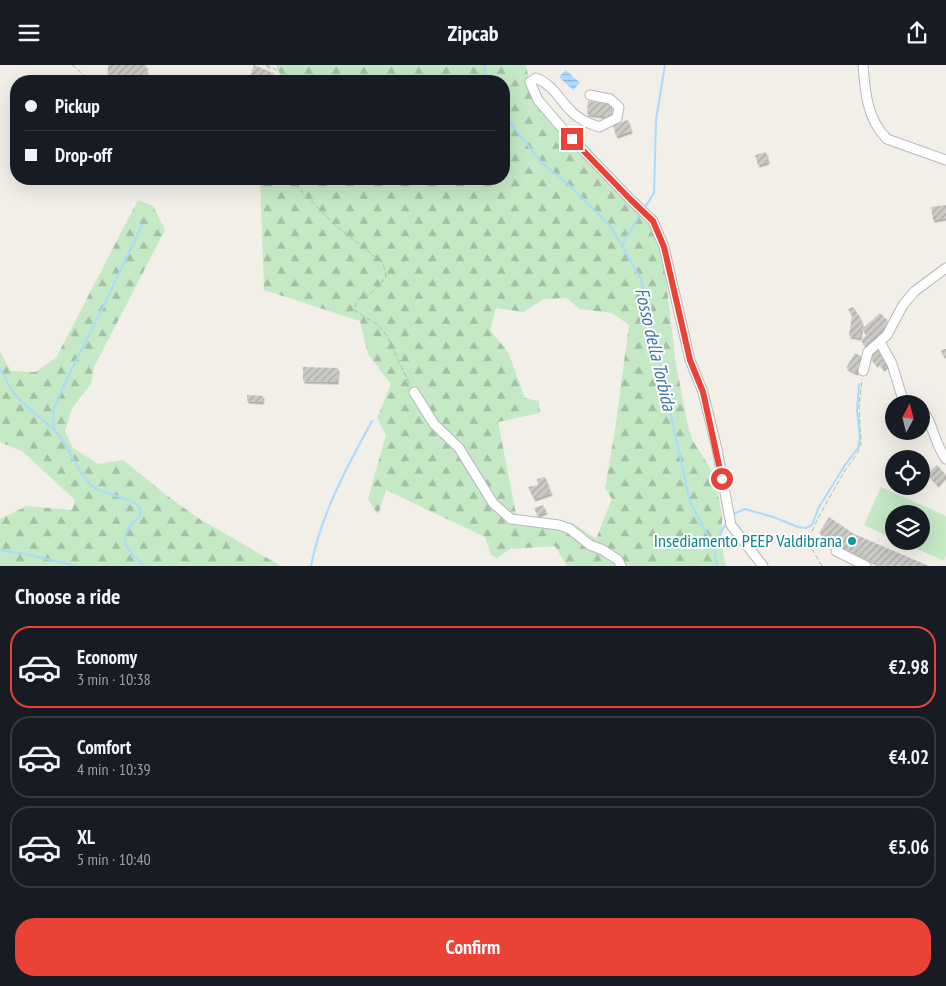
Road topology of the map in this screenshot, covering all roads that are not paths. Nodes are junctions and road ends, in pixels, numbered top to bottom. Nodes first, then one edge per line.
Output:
1 (863, 65) edge
2 (590, 95) dead end
3 (946, 160) edge
4 (946, 268) edge
5 (880, 342) junction
6 (863, 371) road end
7 (414, 392) road end
8 (901, 395) edge
9 (930, 423) edge
10 (946, 459) edge
11 (836, 551) dead end
12 (622, 566) edge
13 (763, 566) edge
14 (866, 566) edge

1 - 3 street
2 - 13 street
4 - 5 street
5 - 6 street
5 - 8 street
7 - 12 street
9 - 10 street
11 - 14 street

